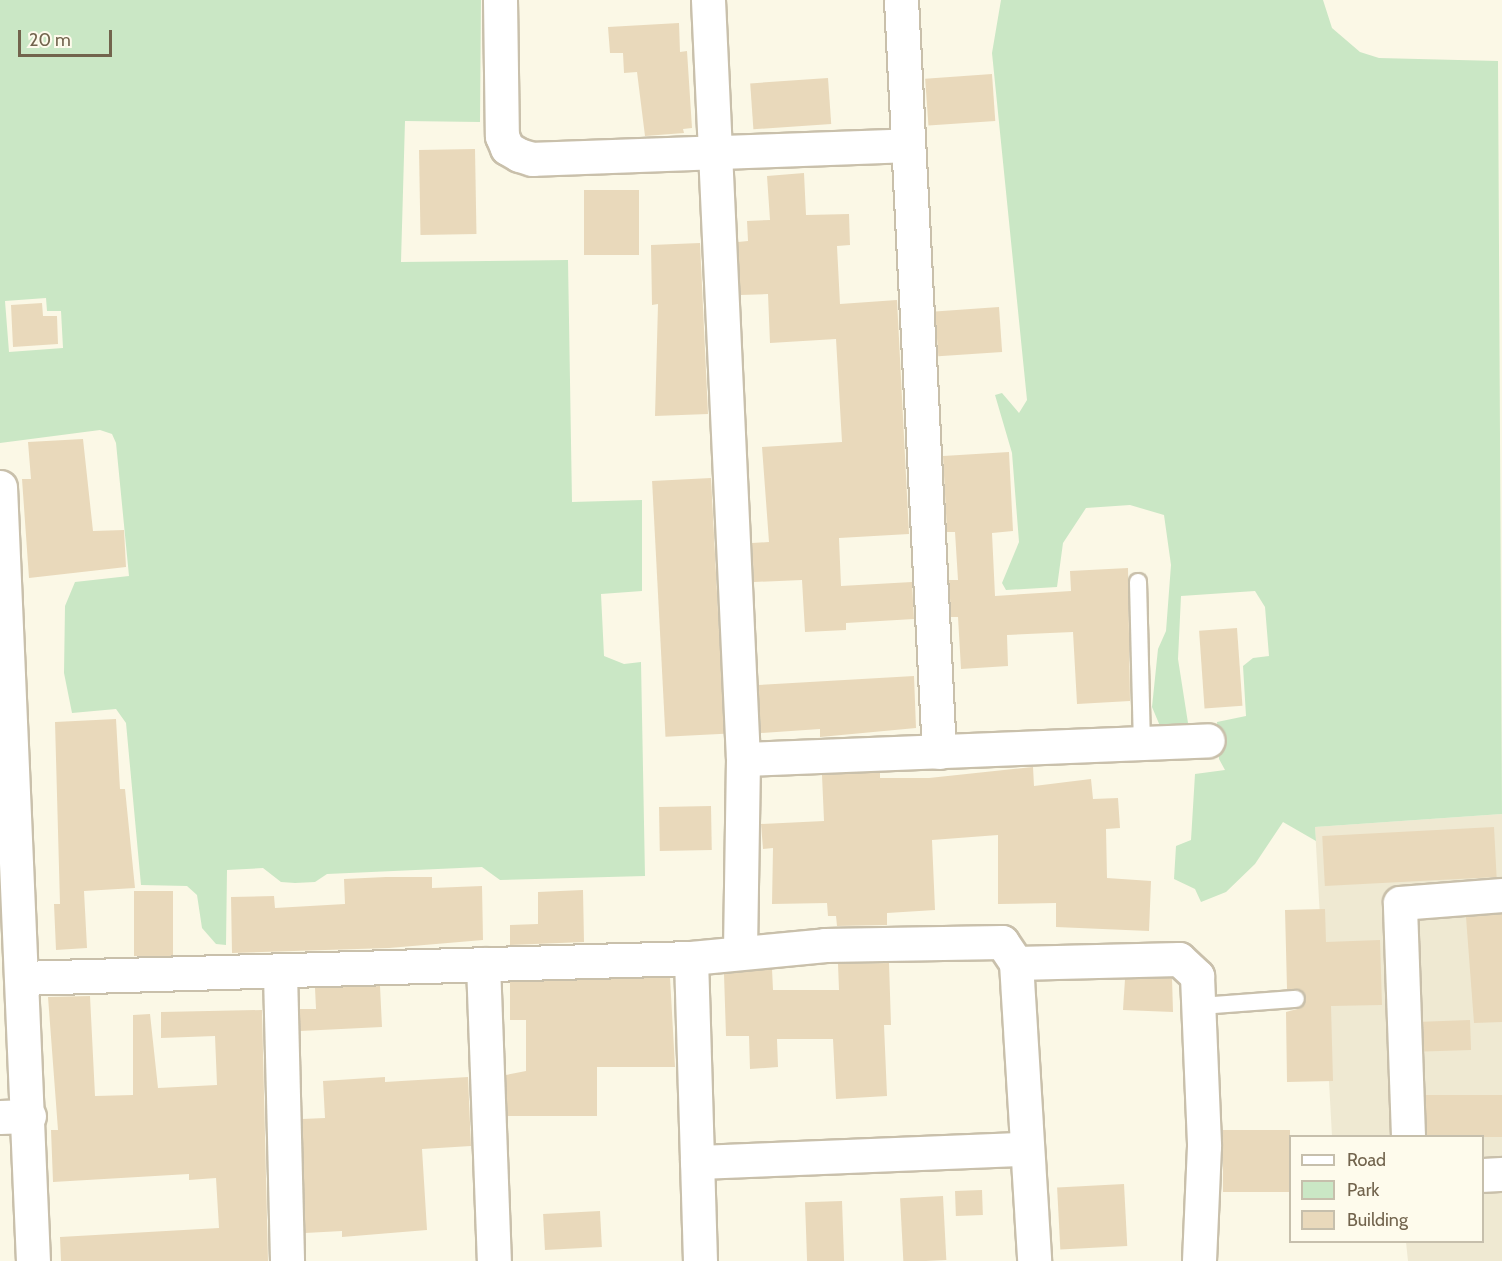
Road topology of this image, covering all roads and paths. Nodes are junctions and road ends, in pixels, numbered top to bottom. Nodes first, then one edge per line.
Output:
1 (500, 0) edge
2 (708, 0) edge
3 (901, 0) edge
4 (908, 145) junction
5 (714, 154) junction
6 (0, 487) edge
7 (1138, 582) dead end
8 (1208, 740) dead end
9 (1142, 742) junction
10 (939, 752) junction
11 (743, 759) junction
12 (1502, 895) edge
13 (740, 953) junction
14 (691, 958) junction
15 (1016, 963) junction
16 (483, 964) junction
17 (280, 973) junction
18 (22, 978) junction
19 (1296, 999) dead end
20 (1202, 1006) junction
21 (15, 1117) edge
22 (1408, 1135) edge
23 (1027, 1149) junction
24 (697, 1162) junction
25 (1502, 1174) edge
26 (1484, 1175) edge
27 (33, 1261) edge
28 (287, 1261) edge
29 (494, 1261) edge
30 (700, 1261) edge
31 (1034, 1261) edge
32 (1199, 1261) edge

1 - 5 street
2 - 5 street
3 - 4 street
4 - 5 street
4 - 10 street
5 - 11 street
6 - 18 street
7 - 9 lane
8 - 9 street
9 - 10 street
10 - 11 street
11 - 13 street
12 - 22 street
13 - 14 street
13 - 15 street
14 - 16 street
14 - 24 street
15 - 20 street
15 - 23 street
16 - 17 street
16 - 29 street
17 - 18 street
17 - 28 street
18 - 21 street
19 - 20 lane
20 - 32 street
21 - 27 street
23 - 24 street
23 - 31 street
24 - 30 street
25 - 26 street

